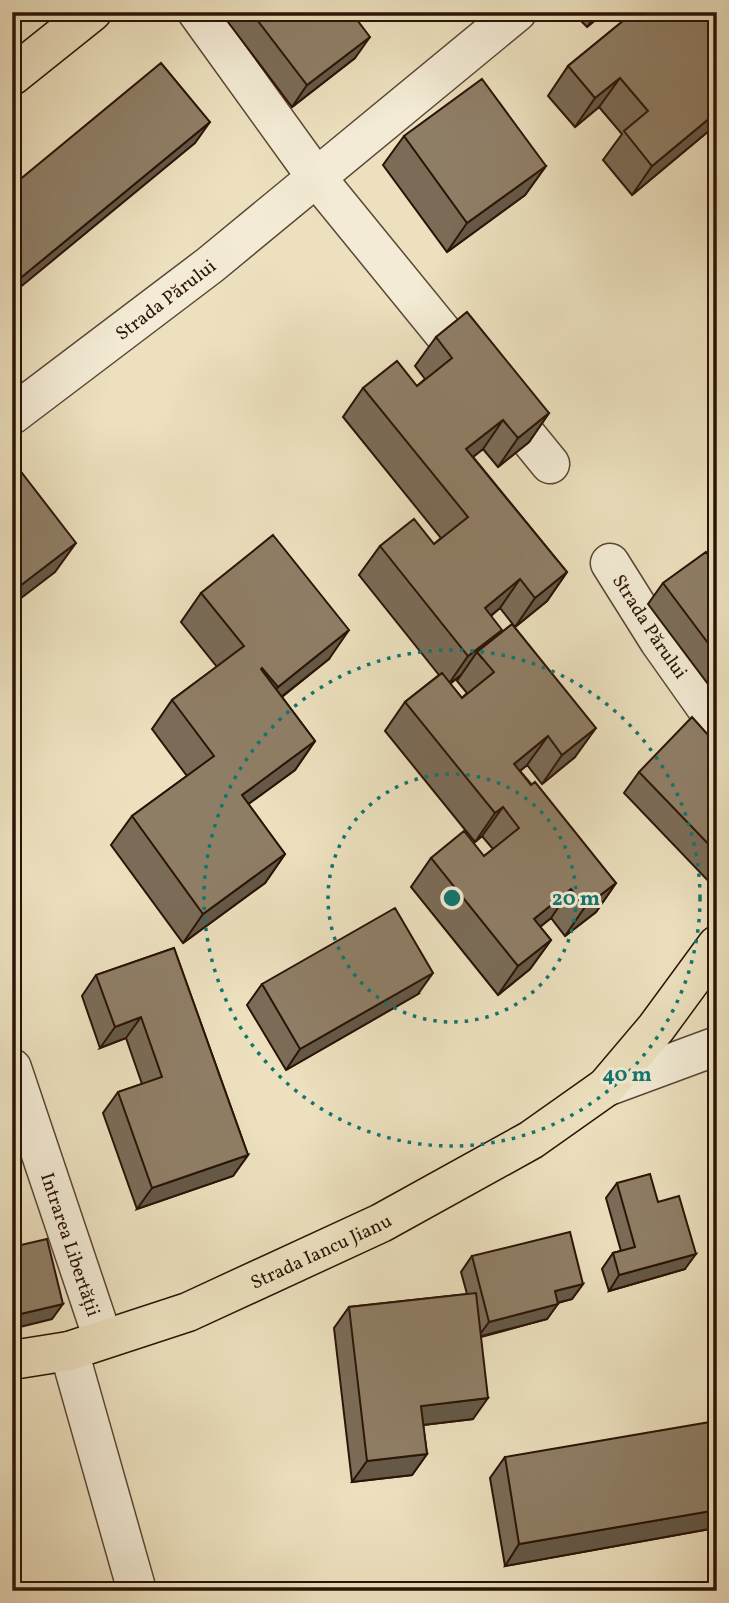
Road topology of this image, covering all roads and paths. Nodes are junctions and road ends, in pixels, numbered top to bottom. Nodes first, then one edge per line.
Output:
1 (92, 12) edge
2 (197, 12) edge
3 (517, 12) edge
4 (12, 76) edge
5 (316, 177) junction
6 (12, 415) edge
7 (550, 464) dead end
8 (610, 563) dead end
9 (717, 723) edge
10 (717, 945) edge
11 (717, 1046) edge
12 (12, 1068) edge
13 (606, 1087) junction
14 (86, 1345) junction
15 (12, 1360) edge
16 (137, 1591) edge

1 - 4 main road
2 - 5 street
3 - 5 street, Strada Părului
5 - 6 street, Strada Părului
5 - 7 street
8 - 9 street, Strada Părului
10 - 13 main road, Strada Iancu Jianu
11 - 13 street, Strada Iancu Jianu
12 - 14 street, Intrarea Libertății
13 - 14 main road, Strada Iancu Jianu
14 - 15 main road, Strada Iancu Jianu
14 - 16 street, Intrarea Libertății

